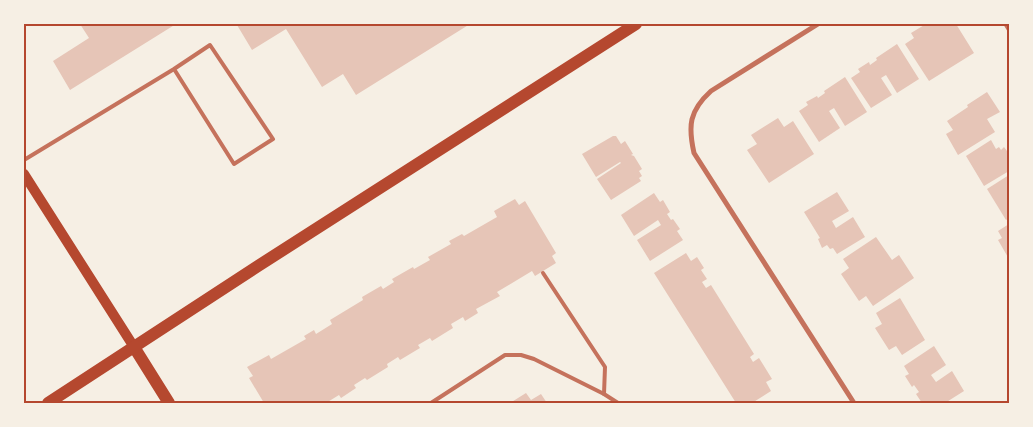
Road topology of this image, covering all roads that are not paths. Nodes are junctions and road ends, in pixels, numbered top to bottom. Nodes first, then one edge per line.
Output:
1 (636, 24) edge
2 (818, 24) edge
3 (1006, 24) edge
4 (1009, 29) edge
5 (174, 69) junction
6 (24, 160) edge
7 (24, 174) edge
8 (543, 273) dead end
9 (134, 347) junction
10 (604, 394) junction
11 (48, 403) edge
12 (169, 403) edge
13 (431, 403) edge
14 (618, 403) edge
15 (854, 403) edge

1 - 9 main road
2 - 15 street
3 - 4 street
5 - 5 lane
5 - 6 lane
7 - 9 main road
8 - 10 lane
9 - 11 main road
9 - 12 main road
10 - 13 lane
10 - 14 lane

